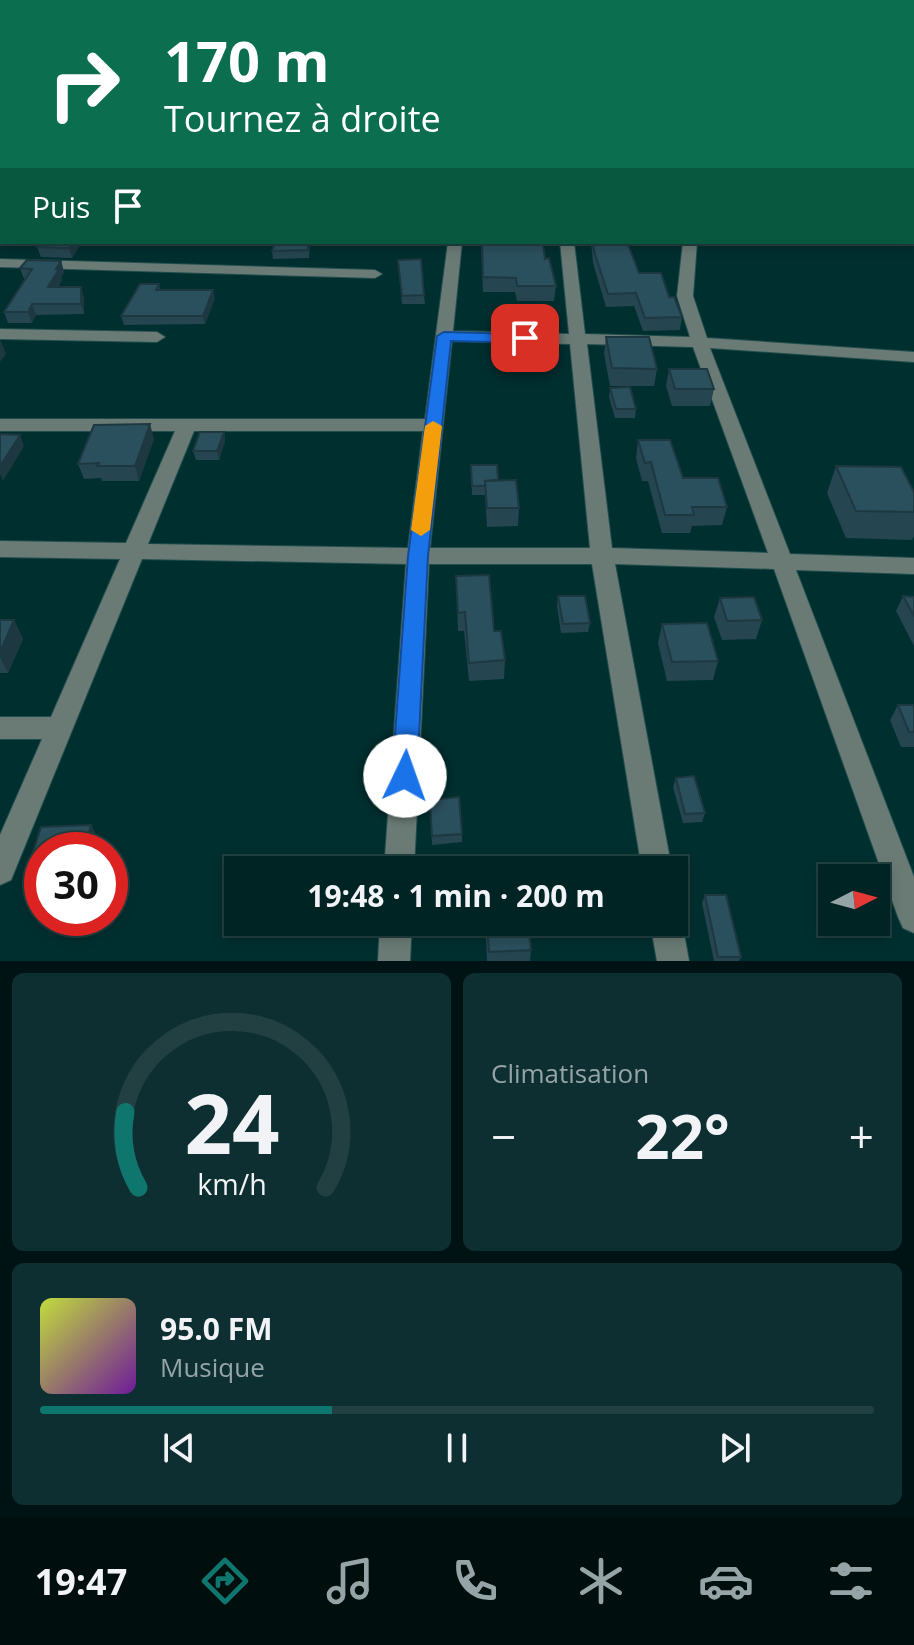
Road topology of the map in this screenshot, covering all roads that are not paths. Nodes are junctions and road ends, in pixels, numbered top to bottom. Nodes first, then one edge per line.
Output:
1 (455, 244) edge
2 (567, 244) edge
3 (690, 244) edge
4 (0, 263) edge
5 (375, 274) dead end
6 (0, 334) edge
7 (444, 336) junction
8 (157, 337) dead end
9 (578, 340) junction
10 (700, 342) junction
11 (914, 357) edge
12 (0, 425) edge
13 (187, 425) junction
14 (433, 425) junction
15 (0, 549) edge
16 (134, 551) junction
17 (418, 556) junction
18 (602, 556) junction
19 (782, 559) junction
20 (914, 566) edge
21 (0, 728) edge
22 (60, 728) junction
23 (400, 856) edge
24 (655, 856) edge
25 (0, 870) edge
26 (914, 917) edge
27 (395, 936) edge
28 (669, 936) edge
29 (394, 961) edge
30 (673, 961) edge

1 - 7 street
2 - 9 street
3 - 10 street
4 - 5 street
6 - 8 street
7 - 9 street
7 - 14 street
9 - 10 street
9 - 18 street
10 - 11 street
10 - 19 street
12 - 13 street
13 - 14 street
13 - 16 street
14 - 17 street
15 - 16 street
16 - 17 street
16 - 22 street
17 - 18 street
17 - 23 street
18 - 19 street
18 - 24 street
19 - 20 street
19 - 26 street
21 - 22 street
22 - 25 street
27 - 29 street
28 - 30 street

